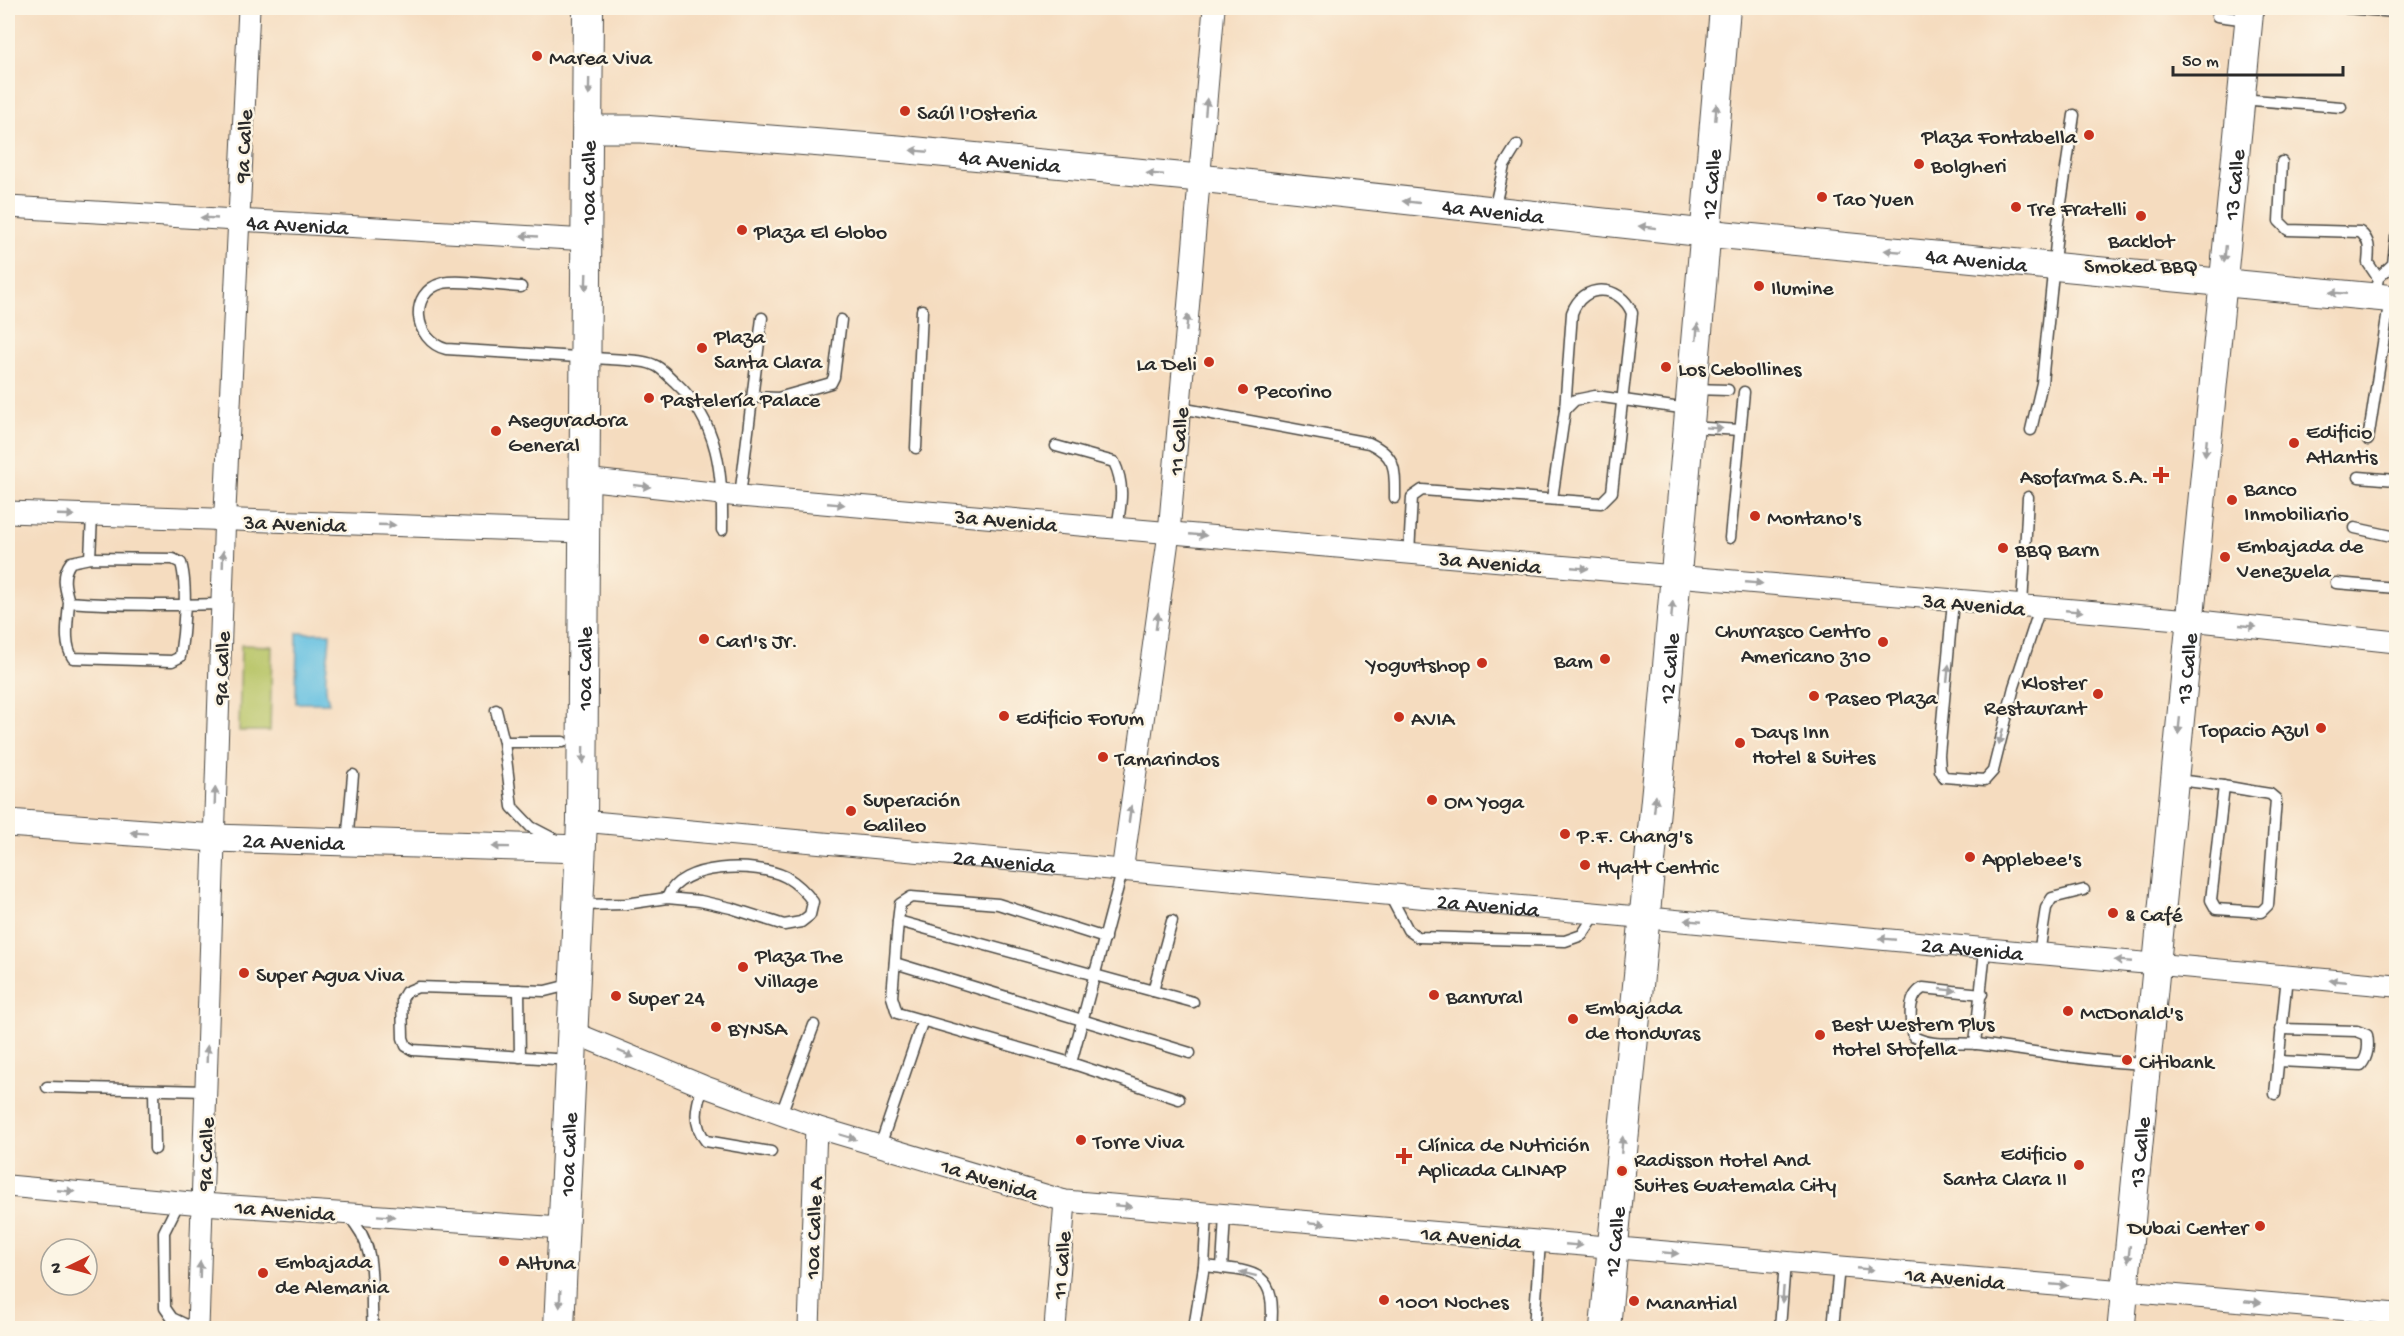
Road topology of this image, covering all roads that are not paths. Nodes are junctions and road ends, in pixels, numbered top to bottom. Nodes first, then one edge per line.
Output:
1 (249, 8) edge
2 (588, 8) edge
3 (597, 8) edge
4 (1214, 8) edge
5 (1725, 8) edge
6 (2346, 8) edge
7 (2397, 12) edge
8 (2249, 14) edge
9 (2217, 16) dead end
10 (590, 40) junction
11 (2240, 99) junction
12 (2341, 106) dead end
13 (2074, 115) dead end
14 (588, 129) junction
15 (1518, 145) dead end
16 (2282, 162) dead end
17 (1199, 178) junction
18 (8, 207) edge
19 (1494, 211) junction
20 (239, 219) junction
21 (1705, 233) junction
22 (2397, 237) edge
23 (588, 240) junction
24 (2053, 266) junction
25 (2222, 282) junction
26 (521, 287) dead end
27 (2385, 293) edge
28 (922, 310) dead end
29 (762, 318) dead end
30 (841, 320) dead end
31 (584, 359) junction
32 (1728, 390) dead end
33 (1744, 392) dead end
34 (754, 397) junction
35 (1620, 398) junction
36 (1180, 408) junction
37 (1690, 408) junction
38 (1565, 410) junction
39 (1740, 430) junction
40 (2031, 430) dead end
41 (2368, 440) dead end
42 (1056, 446) dead end
43 (916, 448) dead end
44 (2359, 477) dead end
45 (584, 479) junction
46 (2397, 480) edge
47 (731, 495) junction
48 (2028, 497) dead end
49 (1395, 498) dead end
50 (1552, 499) junction
51 (8, 512) edge
52 (92, 516) junction
53 (224, 519) junction
54 (1118, 528) junction
55 (2355, 528) dead end
56 (722, 530) dead end
57 (583, 532) junction
58 (1169, 533) junction
59 (2397, 537) edge
60 (1730, 538) dead end
61 (1409, 554) junction
62 (90, 558) junction
63 (1675, 576) junction
64 (2336, 583) dead end
65 (2397, 588) edge
66 (1953, 601) junction
67 (69, 603) junction
68 (222, 604) junction
69 (183, 605) junction
70 (2031, 607) junction
71 (2190, 620) junction
72 (2397, 636) edge
73 (2396, 642) edge
74 (496, 710) dead end
75 (504, 742) junction
76 (563, 742) dead end
77 (353, 775) dead end
78 (2174, 780) junction
79 (2224, 786) junction
80 (8, 822) edge
81 (573, 836) junction
82 (214, 838) junction
83 (347, 843) junction
84 (1122, 872) junction
85 (2084, 891) dead end
86 (1389, 894) junction
87 (667, 898) junction
88 (578, 905) junction
89 (1597, 912) junction
90 (1644, 916) junction
91 (898, 921) junction
92 (1172, 921) dead end
93 (1105, 938) junction
94 (1985, 950) junction
95 (2039, 954) junction
96 (895, 963) junction
97 (2157, 964) junction
98 (1095, 973) junction
99 (2286, 976) junction
100 (574, 983) junction
101 (2397, 986) edge
102 (519, 990) junction
103 (1153, 991) junction
104 (1982, 994) junction
105 (1193, 1002) dead end
106 (923, 1020) junction
107 (1082, 1020) junction
108 (814, 1025) dead end
109 (2281, 1029) junction
110 (1975, 1044) junction
111 (571, 1046) junction
112 (1190, 1053) dead end
113 (520, 1057) junction
114 (2278, 1061) junction
115 (1071, 1063) junction
116 (2148, 1064) junction
117 (703, 1086) junction
118 (47, 1087) dead end
119 (154, 1090) junction
120 (206, 1091) junction
121 (2275, 1094) dead end
122 (1179, 1100) dead end
123 (781, 1114) junction
124 (816, 1127) junction
125 (880, 1146) junction
126 (155, 1149) dead end
127 (771, 1152) dead end
128 (8, 1186) edge
129 (1065, 1201) junction
130 (179, 1202) junction
131 (202, 1204) junction
132 (346, 1214) junction
133 (1216, 1214) junction
134 (562, 1228) junction
135 (1540, 1242) junction
136 (1612, 1248) junction
137 (1785, 1262) junction
138 (1204, 1266) junction
139 (1839, 1267) junction
140 (1222, 1268) junction
141 (2126, 1291) junction
142 (2397, 1314) edge
143 (193, 1329) edge
144 (198, 1329) edge
145 (373, 1329) edge
146 (559, 1329) edge
147 (808, 1329) edge
148 (1055, 1329) edge
149 (1194, 1329) edge
150 (1271, 1329) edge
151 (1534, 1329) edge
152 (1605, 1329) edge
153 (1780, 1329) edge
154 (1833, 1329) edge
155 (2121, 1329) edge

1 - 20 street, 9a Calle
2 - 10 main road, 10a Calle
3 - 10 main road
17 -> 4 street, 11 Calle
21 -> 5 main road, 12 Calle
6 - 7 lane
8 - 9 lane
8 - 11 street, 13 Calle
10 -> 14 main road, 10a Calle
11 - 12 lane
11 -> 25 street, 13 Calle
13 - 24 lane
17 -> 14 street, 4a Avenida
14 - 23 main road, 10a Calle
15 - 19 lane
16 - 27 lane
19 -> 17 street, 4a Avenida
36 -> 17 street, 11 Calle
20 -> 18 street, 4a Avenida
21 -> 19 street, 4a Avenida
23 -> 20 street, 4a Avenida
20 - 53 street, 9a Calle
24 -> 21 street, 4a Avenida
37 -> 21 main road, 12 Calle
22 - 27 lane
23 -> 31 main road, 10a Calle
24 - 25 street, 4a Avenida
24 - 40 lane
27 -> 25 street, 4a Avenida
25 -> 71 street, 13 Calle
26 - 31 lane
27 - 41 lane
28 - 43 lane
29 - 34 lane
30 - 34 lane
31 - 45 main road, 10a Calle
31 - 47 lane
32 - 37 lane
33 - 39 lane
34 - 47 lane
35 - 37 lane
35 - 38 lane
35 - 38 lane
35 - 50 lane
36 - 49 lane
36 - 58 street, 11 Calle
37 -> 39 lane
37 - 63 main road, 12 Calle
38 - 50 lane
39 - 60 lane
42 - 54 lane
44 - 46 lane
45 -> 47 street, 3a Avenida
45 - 57 main road, 10a Calle
47 -> 54 street, 3a Avenida
47 - 56 lane
48 - 70 lane
50 - 61 lane
51 -> 52 street, 3a Avenida
52 - 53 street, 3a Avenida
52 - 62 lane
53 -> 57 street, 3a Avenida
68 -> 53 street, 9a Calle
54 - 58 street, 3a Avenida
55 - 59 lane
57 -> 81 main road, 10a Calle
58 -> 61 street, 3a Avenida
84 -> 58 street, 11 Calle
61 -> 63 street, 3a Avenida
62 - 67 lane
62 - 69 lane
63 -> 66 street, 3a Avenida
90 -> 63 main road, 12 Calle
64 - 65 lane
66 - 70 street, 3a Avenida
70 -> 66 lane
67 - 69 lane
67 - 69 lane
68 - 69 lane
82 -> 68 street, 9a Calle
70 -> 71 street, 3a Avenida
71 -> 73 street, 3a Avenida
71 -> 78 street, 13 Calle
72 - 73 lane
74 - 75 lane
75 - 76 lane
75 - 81 lane
77 - 83 lane
78 - 79 lane
78 - 97 street, 13 Calle
79 - 79 lane
82 -> 80 street, 2a Avenida
81 -> 83 street, 2a Avenida
81 - 84 street, 2a Avenida
81 - 88 main road, 10a Calle
82 - 83 street, 2a Avenida
120 -> 82 street, 9a Calle
84 - 86 street, 2a Avenida
84 - 93 lane
85 - 95 lane
86 - 89 street, 2a Avenida
86 - 89 lane
87 - 87 lane
87 - 88 lane
88 - 100 main road, 10a Calle
89 - 90 street, 2a Avenida
94 -> 90 street, 2a Avenida
136 -> 90 main road, 12 Calle
91 - 93 lane
91 - 96 lane
91 - 98 lane
92 - 103 lane
93 - 98 lane
94 - 95 street, 2a Avenida
94 - 104 lane
97 -> 95 street, 2a Avenida
96 - 106 lane
96 - 107 lane
97 - 99 street, 2a Avenida
97 - 116 street, 13 Calle
98 - 103 lane
98 - 107 lane
101 -> 99 street, 2a Avenida
99 - 109 lane
100 - 102 lane
100 - 111 main road, 10a Calle
102 - 113 lane
102 - 113 lane
103 - 105 lane
104 - 110 lane
110 -> 104 lane
106 - 115 lane
106 - 125 lane
107 - 112 lane
107 - 115 lane
108 - 123 lane
109 - 114 lane
109 - 114 lane
110 - 116 lane
111 - 113 lane
111 -> 117 street, 1a Avenida
111 - 134 main road, 10a Calle
114 - 121 lane
115 - 122 lane
116 -> 141 street, 13 Calle
117 - 123 street, 1a Avenida
117 - 127 lane
118 - 119 lane
119 - 120 lane
119 - 126 lane
120 - 131 street, 9a Calle
123 - 124 street, 1a Avenida
124 -> 125 street, 1a Avenida
124 - 147 street, 10a Calle A
125 - 129 street, 1a Avenida
128 -> 130 street, 1a Avenida
129 -> 133 street, 1a Avenida
129 - 148 street, 11 Calle
130 - 131 street, 1a Avenida
130 - 143 lane
131 - 132 street, 1a Avenida
144 -> 131 street, 9a Calle
132 -> 134 street, 1a Avenida
132 - 145 lane
133 -> 135 street, 1a Avenida
133 - 138 lane
133 - 140 lane
134 -> 146 main road, 10a Calle
135 -> 136 street, 1a Avenida
135 - 151 lane
136 -> 137 street, 1a Avenida
136 - 152 main road, 12 Calle
137 - 139 street, 1a Avenida
137 -> 153 lane
138 - 140 lane
138 - 149 lane
139 -> 141 street, 1a Avenida
139 - 154 lane
150 -> 140 lane
141 -> 142 street, 1a Avenida
141 - 155 street, 13 Calle

